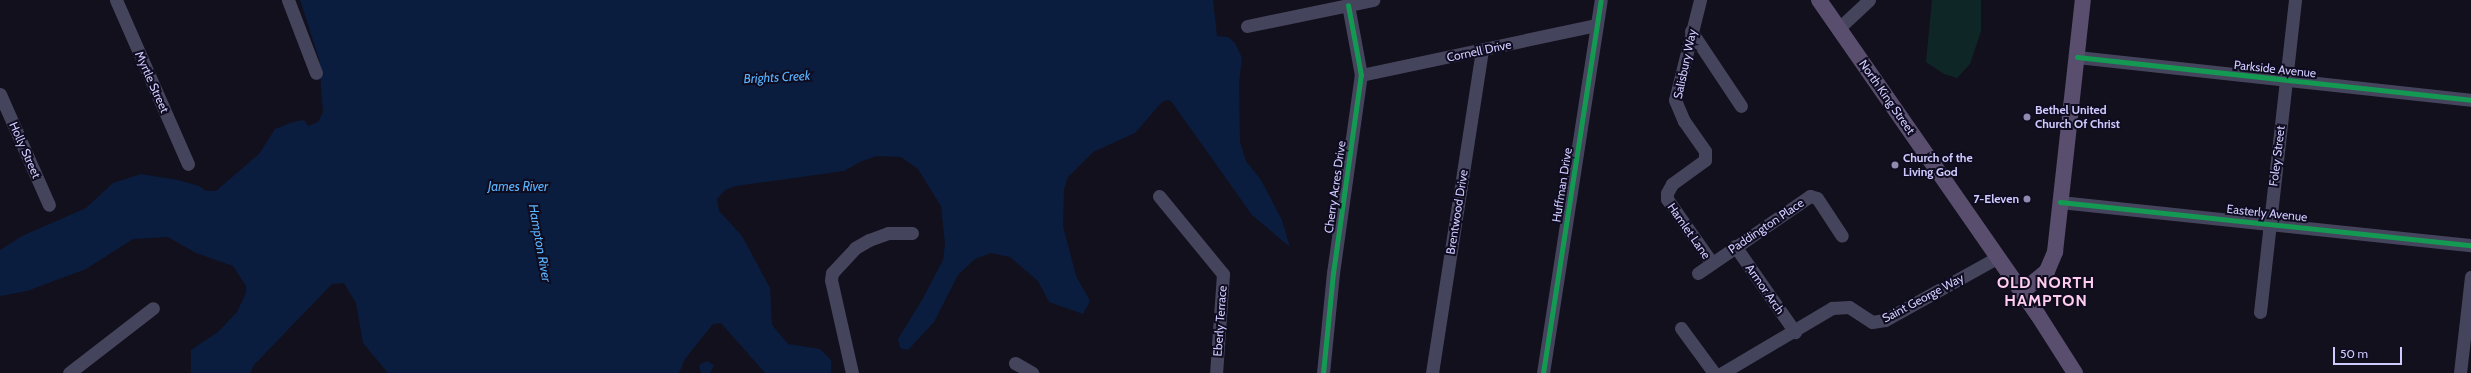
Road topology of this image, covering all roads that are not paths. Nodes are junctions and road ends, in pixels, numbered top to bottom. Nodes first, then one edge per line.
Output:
1 (116, 0) edge
2 (288, 0) edge
3 (1373, 0) edge
4 (1601, 0) edge
5 (1700, 0) edge
6 (1819, 0) edge
7 (1869, 0) edge
8 (2083, 0) edge
9 (2295, 0) edge
10 (1348, 5) junction
11 (1597, 25) junction
12 (1247, 26) dead end
13 (1839, 28) junction
14 (1691, 31) junction
15 (1482, 51) junction
16 (2077, 57) junction
17 (316, 73) dead end
18 (1361, 75) junction
19 (2286, 80) junction
20 (0, 94) edge
21 (2471, 100) edge
22 (1741, 106) dead end
23 (188, 164) dead end
24 (1159, 196) dead end
25 (1667, 199) joint
26 (2060, 202) junction
27 (49, 206) dead end
28 (2268, 222) junction
29 (912, 233) dead end
30 (1842, 236) dead end
31 (2471, 245) edge
32 (1735, 246) junction
33 (1998, 257) junction
34 (1712, 263) junction
35 (1698, 273) dead end
36 (2471, 277) edge
37 (2022, 292) junction
38 (153, 308) dead end
39 (2260, 312) dead end
40 (1681, 328) dead end
41 (1795, 332) junction
42 (1014, 363) dead end
43 (69, 373) edge
44 (852, 373) edge
45 (1032, 373) edge
46 (1216, 373) edge
47 (1323, 373) edge
48 (1432, 373) edge
49 (1543, 373) edge
50 (1714, 373) edge
51 (1722, 373) edge
52 (2075, 373) edge
53 (2460, 373) edge

1 - 23 street, Myrtle Street
2 - 17 street
3 - 10 street
4 - 11 street, Huffman Drive
5 - 14 street, Salisbury Way
6 - 13 main road, North King Street
7 - 13 street
8 - 16 main road
9 - 19 street, Foley Street
10 - 12 street
10 - 18 street, Cherry Acres Drive
11 - 15 street, Cornell Drive
11 - 49 street, Huffman Drive
13 - 33 main road, North King Street
14 - 22 street
14 - 25 street, Salisbury Way
15 - 18 street, Cornell Drive
15 - 48 street, Brentwood Drive
16 - 19 street, Parkside Avenue
16 - 26 main road
18 - 47 street, Cherry Acres Drive
19 - 21 street, Parkside Avenue
19 - 28 street, Foley Street
20 - 27 street, Holly Street
24 - 46 street, Eberly Terrace
25 - 34 street, Hamlet Lane
26 - 28 street, Easterly Avenue
26 - 37 main road
28 - 31 street, Easterly Avenue
28 - 39 street, Foley Street
29 - 44 street
30 - 32 street, Paddington Place
32 - 34 street, Paddington Place
32 - 41 street, Armor Arch
33 - 37 main road, North King Street
33 - 41 street, Saint George Way
34 - 35 street, Paddington Place
36 - 53 street
37 - 52 main road, North King Street
38 - 43 street
40 - 50 street
41 - 51 street, Saint George Way
42 - 45 street

